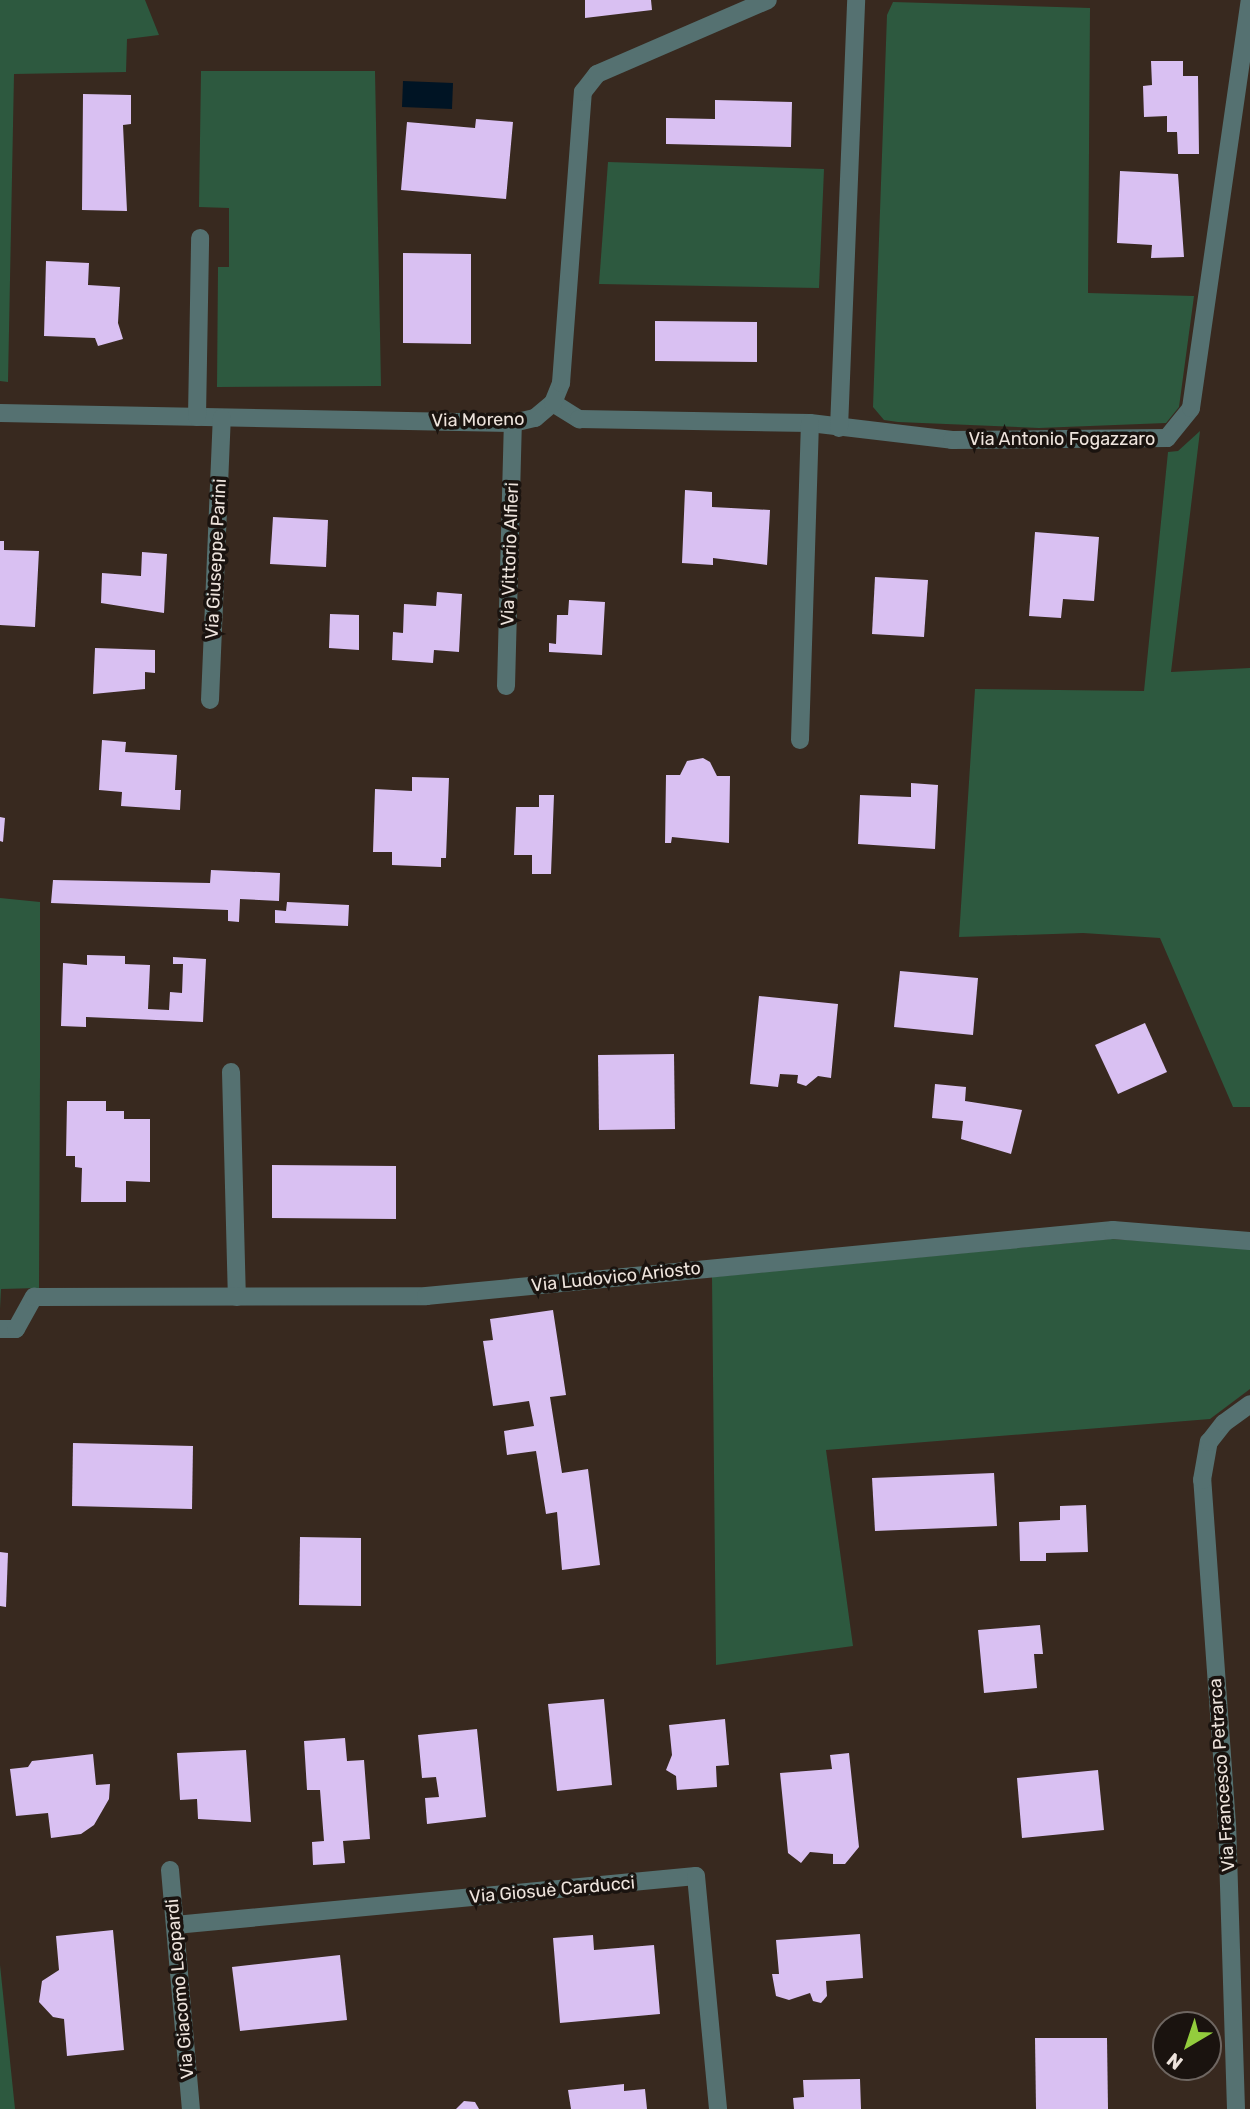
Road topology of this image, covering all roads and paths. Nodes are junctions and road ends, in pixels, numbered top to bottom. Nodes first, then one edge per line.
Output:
1 (768, 0) edge
2 (856, 0) edge
3 (1250, 0) edge
4 (200, 238) dead end
5 (553, 403) junction
6 (0, 413) edge
7 (197, 417) junction
8 (222, 418) junction
9 (513, 422) junction
10 (810, 423) junction
11 (839, 428) junction
12 (506, 686) dead end
13 (209, 700) dead end
14 (800, 740) dead end
15 (231, 1072) dead end
16 (1250, 1241) edge
17 (237, 1297) junction
18 (0, 1329) edge
19 (1250, 1404) edge
20 (170, 1870) dead end
21 (175, 1925) junction
22 (1243, 2034) edge
23 (191, 2109) edge
24 (719, 2109) edge
25 (1236, 2109) edge

1 - 5 street
2 - 11 street
3 - 11 street, Via Antonio Fogazzaro
4 - 7 street
5 - 9 street, Via Moreno
5 - 10 street, Via Antonio Fogazzaro
6 - 7 street, Via Moreno
7 - 8 street, Via Moreno
8 - 9 street, Via Moreno
8 - 13 street, Via Giuseppe Parini
9 - 12 street, Via Vittorio Alfieri
10 - 11 street, Via Antonio Fogazzaro
10 - 14 street
15 - 17 street
16 - 17 street, Via Ludovico Ariosto
17 - 18 street, Via Ludovico Ariosto
19 - 22 street, Via Francesco Petrarca
20 - 21 street, Via Giacomo Leopardi
21 - 23 street, Via Giacomo Leopardi
21 - 24 street, Via Giosuè Carducci
22 - 25 street, Via Francesco Petrarca

